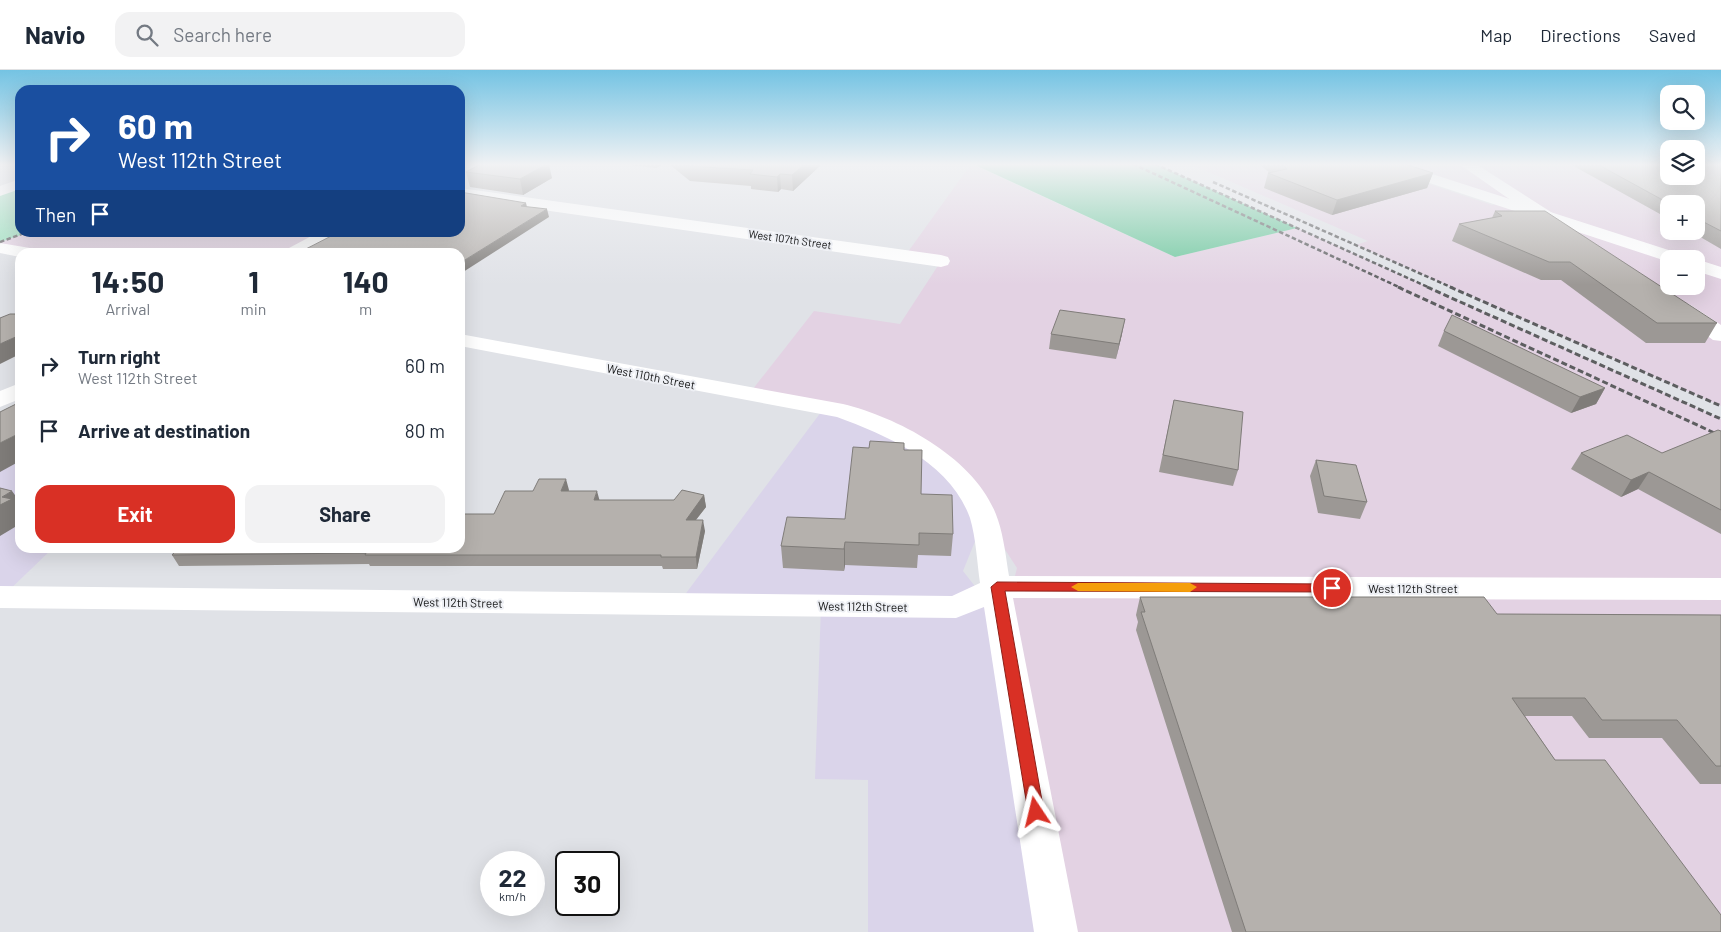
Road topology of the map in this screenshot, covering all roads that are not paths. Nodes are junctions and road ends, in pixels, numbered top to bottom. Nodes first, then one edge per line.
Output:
1 (539, 204) edge
2 (1507, 204) edge
3 (1527, 204) edge
4 (1548, 218) junction
5 (324, 237) edge
6 (0, 248) edge
7 (303, 248) edge
8 (15, 250) edge
9 (1660, 254) edge
10 (1603, 255) edge
11 (941, 261) dead end
12 (1705, 268) edge
13 (1721, 273) edge
14 (1666, 298) edge
15 (1721, 334) edge
16 (465, 341) edge
17 (15, 392) edge
18 (0, 400) edge
19 (997, 587) junction
20 (1721, 589) edge
21 (0, 597) edge
22 (1056, 932) edge

1 - 11 street, West 107th Street
2 - 4 street
3 - 4 street
4 - 9 street
4 - 10 street
5 - 7 street
6 - 8 street
12 - 13 street
14 - 15 street
16 - 19 street, West 110th Street
17 - 18 street
19 - 20 street, West 112th Street
19 - 21 street, West 112th Street
19 - 22 street, West 110th Street

